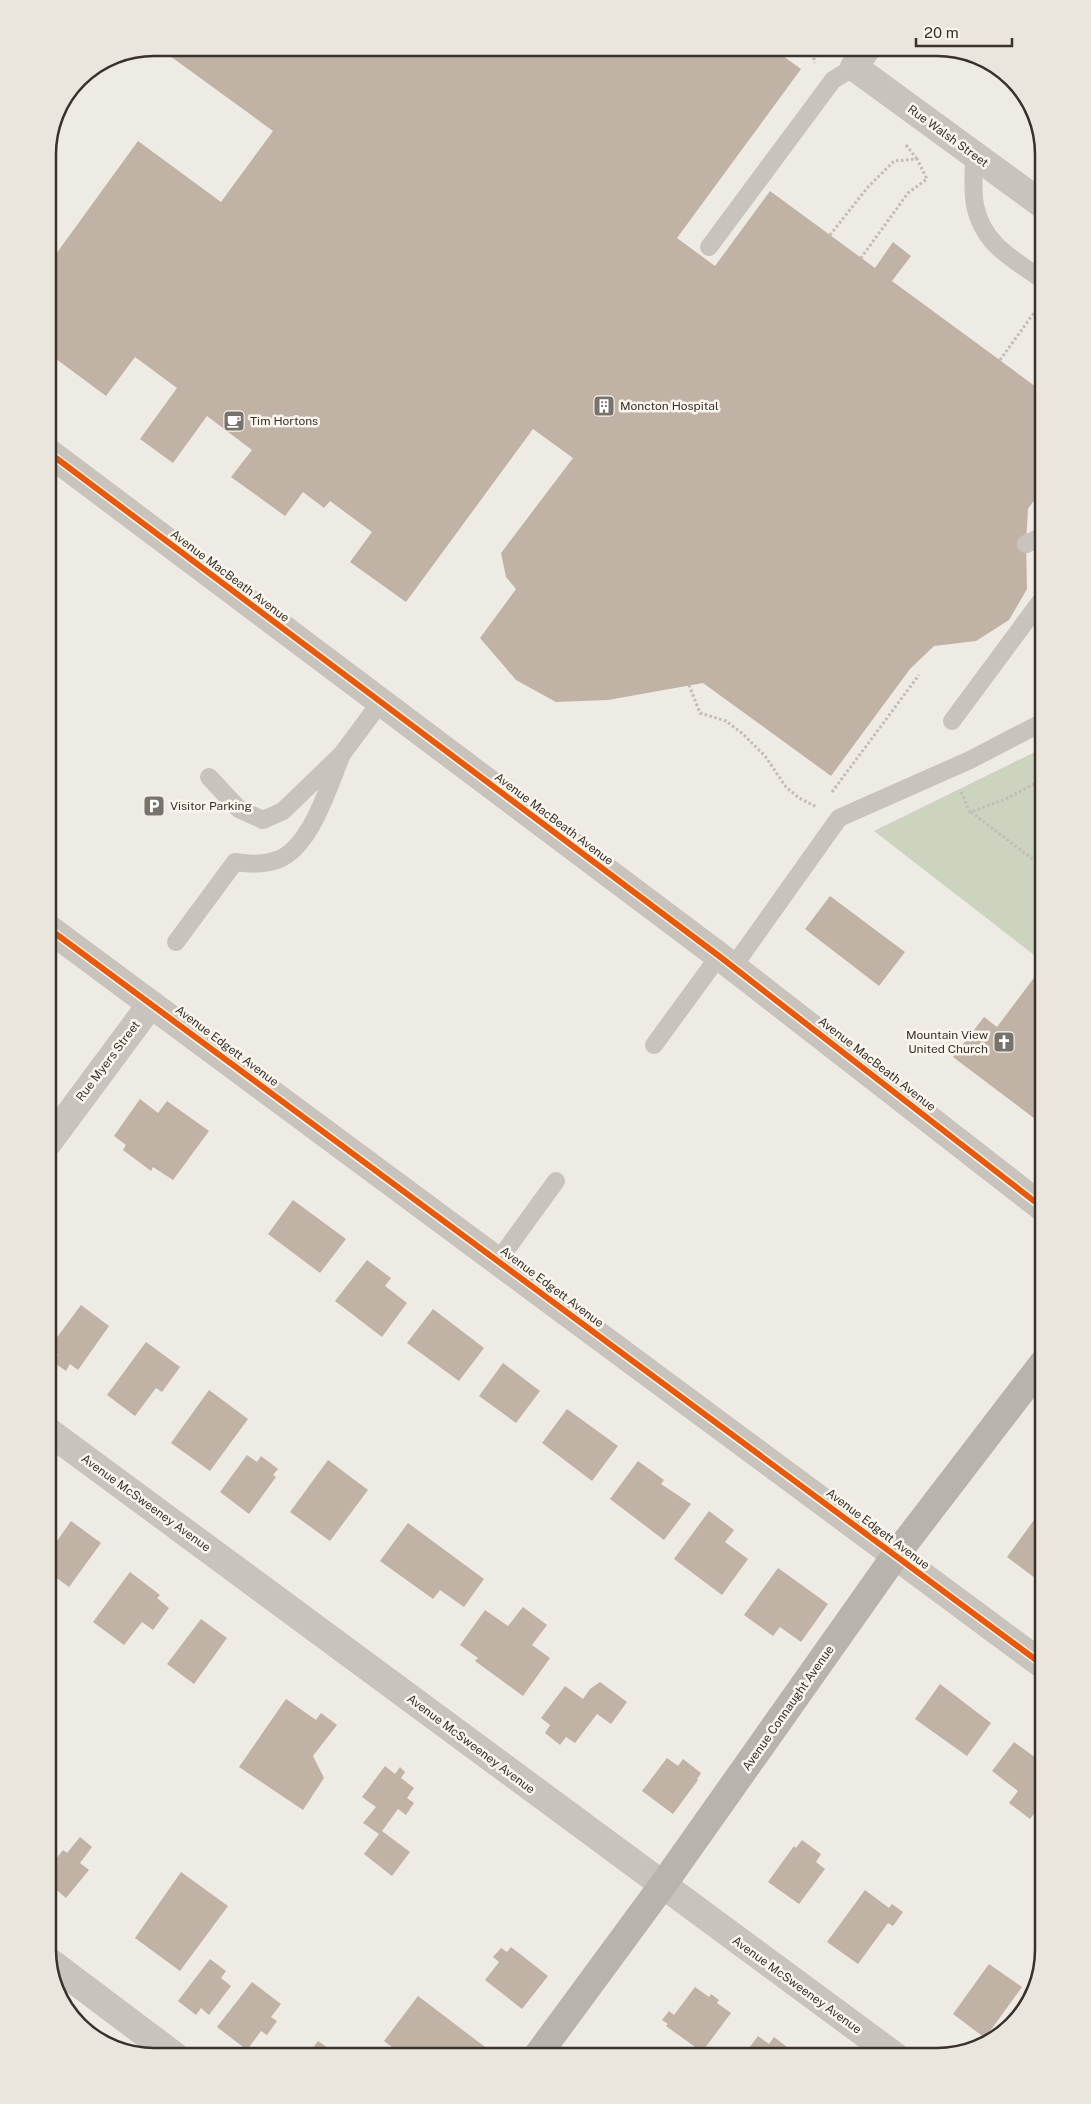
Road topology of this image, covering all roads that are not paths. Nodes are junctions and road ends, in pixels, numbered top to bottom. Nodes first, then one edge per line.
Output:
1 (860, 57) edge
2 (974, 155) junction
3 (1035, 199) edge
4 (709, 247) dead end
5 (1035, 274) edge
6 (56, 458) edge
7 (1035, 540) edge
8 (1026, 544) dead end
9 (1035, 610) edge
10 (380, 703) junction
11 (952, 721) dead end
12 (1035, 726) edge
13 (342, 754) junction
14 (209, 777) dead end
15 (56, 934) edge
16 (176, 942) dead end
17 (726, 961) junction
18 (151, 1004) junction
19 (654, 1045) dead end
20 (56, 1132) edge
21 (556, 1181) dead end
22 (1035, 1201) edge
23 (498, 1261) junction
24 (1035, 1375) edge
25 (56, 1437) edge
26 (895, 1556) junction
27 (1035, 1658) edge
28 (662, 1886) junction
29 (58, 1968) edge
30 (164, 2048) edge
31 (543, 2048) edge
32 (885, 2048) edge

1 - 2 street, Rue Walsh Street
1 - 4 lane
2 - 3 street, Rue Walsh Street
2 - 5 lane
6 - 10 street, Avenue MacBeath Avenue
7 - 8 lane
9 - 11 lane
10 - 13 lane
10 - 17 street, Avenue MacBeath Avenue
12 - 17 lane
13 - 14 lane
13 - 16 lane
15 - 18 street, Avenue Edgett Avenue
17 - 19 lane
17 - 22 street, Avenue MacBeath Avenue
18 - 20 street, Rue Myers Street
18 - 23 street, Avenue Edgett Avenue
21 - 23 lane
23 - 26 street, Avenue Edgett Avenue
24 - 26 street, Avenue Connaught Avenue
25 - 28 street, Avenue McSweeney Avenue
26 - 27 street, Avenue Edgett Avenue
26 - 28 street, Avenue Connaught Avenue
28 - 31 street, Avenue Connaught Avenue
28 - 32 street, Avenue McSweeney Avenue
29 - 30 street

